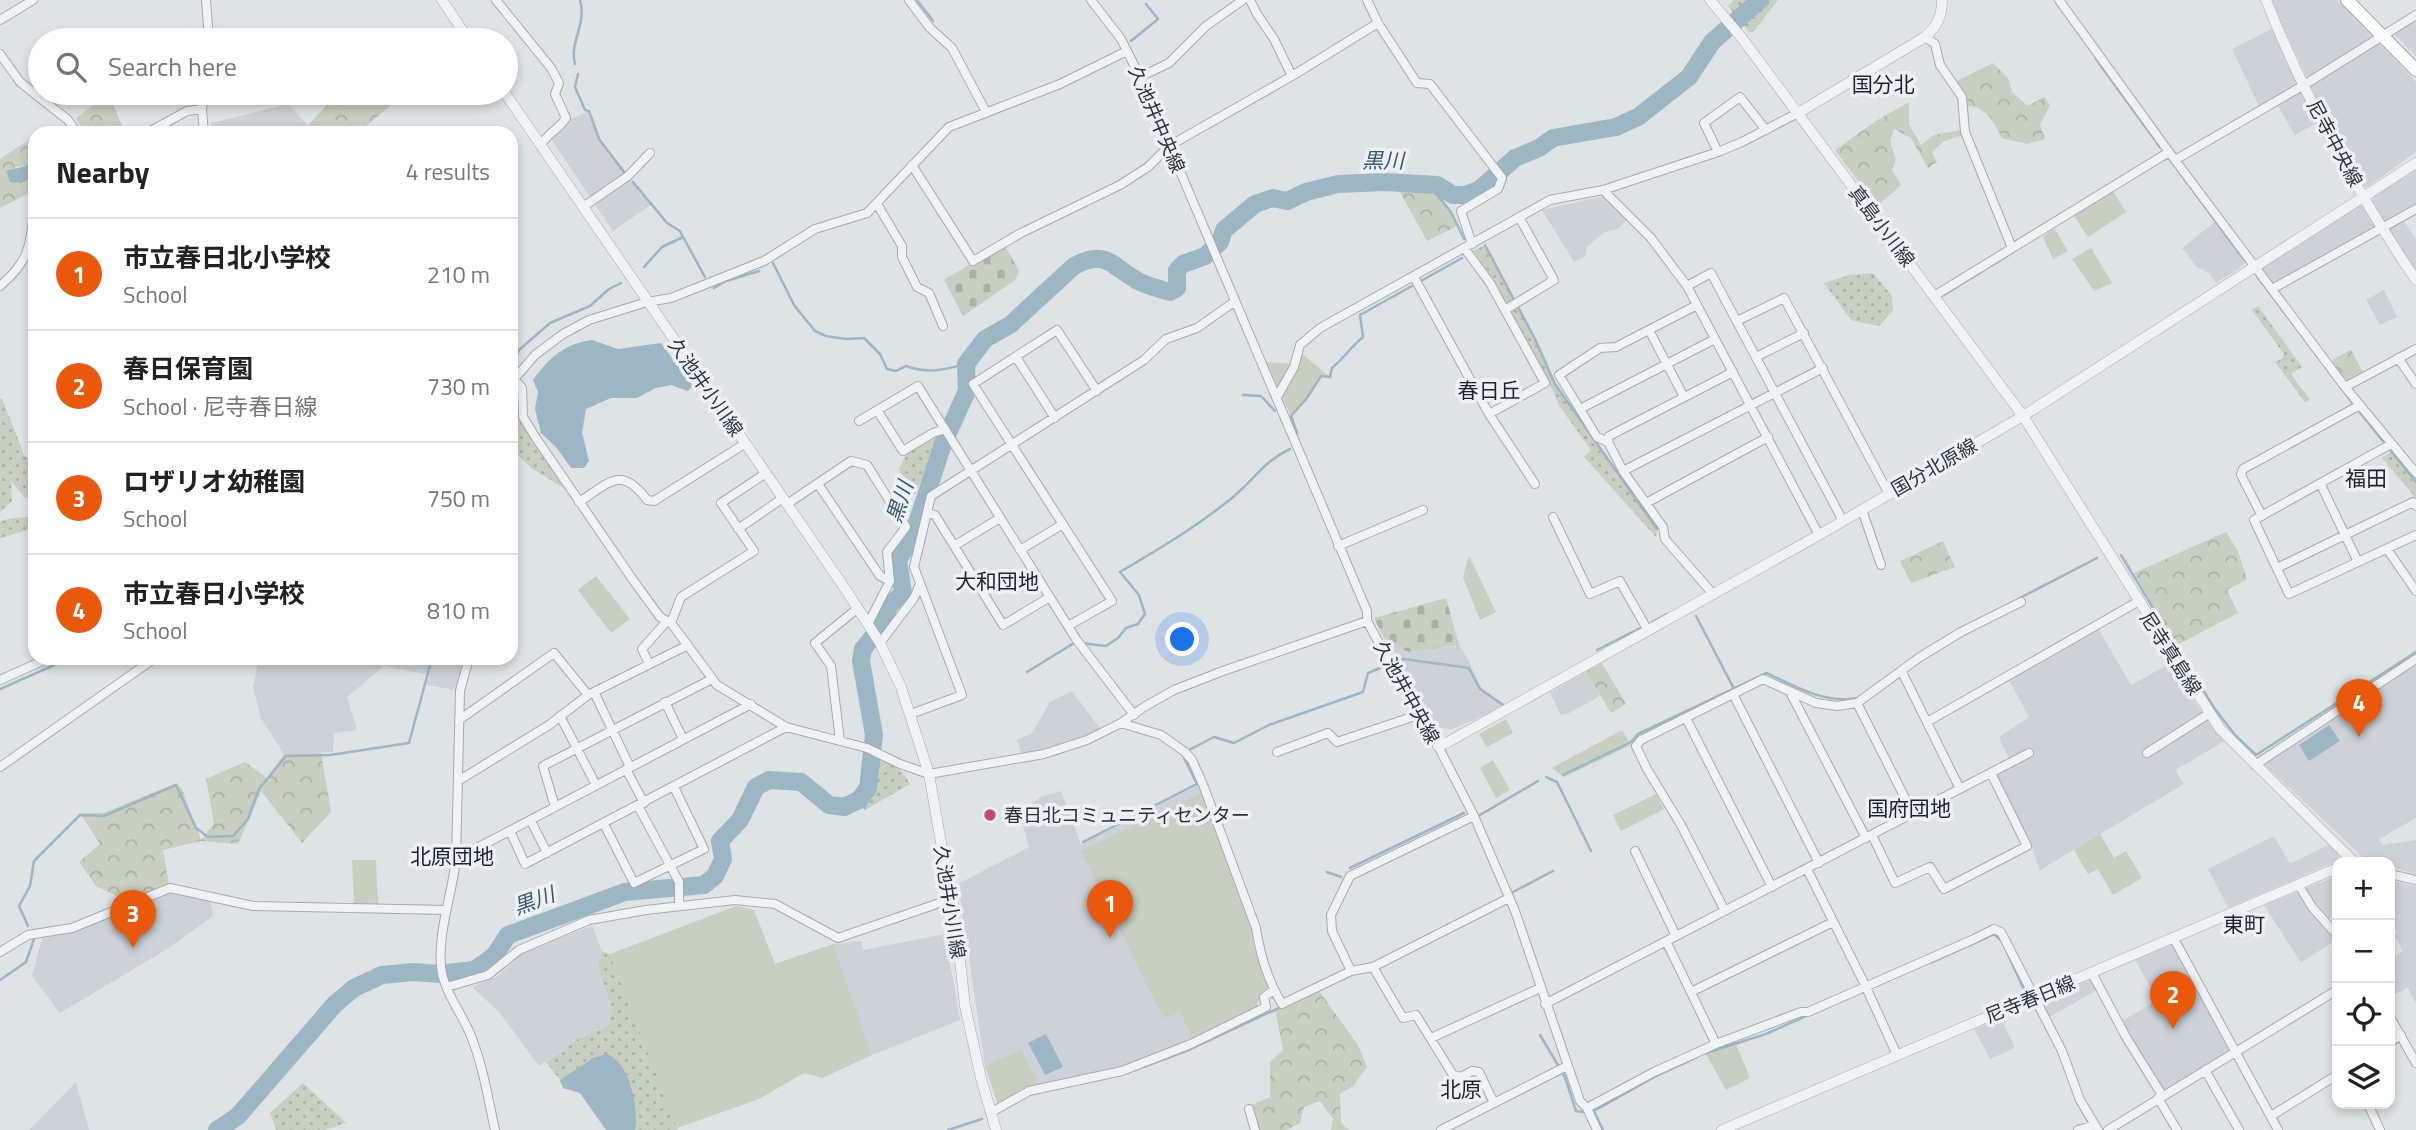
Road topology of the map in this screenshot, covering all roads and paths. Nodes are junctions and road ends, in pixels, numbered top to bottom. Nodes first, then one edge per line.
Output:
1 (33, 0) edge
2 (206, 0) edge
3 (442, 0) edge
4 (496, 0) edge
5 (909, 0) edge
6 (1091, 0) edge
7 (1243, 0) edge
8 (1250, 0) edge
9 (1367, 0) edge
10 (1710, 0) edge
11 (1942, 0) edge
12 (2059, 0) edge
13 (2266, 0) edge
14 (2347, 0) edge
15 (2416, 15) edge
16 (0, 20) edge
17 (1378, 23) junction
18 (208, 28) edge
19 (461, 28) edge
20 (2383, 36) junction
21 (1925, 37) junction
22 (1127, 51) junction
23 (0, 54) edge
24 (2416, 70) edge
25 (1292, 76) junction
26 (1140, 77) junction
27 (2304, 85) junction
28 (28, 88) edge
29 (49, 105) edge
30 (203, 105) edge
31 (513, 105) edge
32 (202, 109) junction
33 (986, 112) junction
34 (1798, 113) junction
35 (72, 126) edge
36 (159, 126) edge
37 (203, 126) edge
38 (1766, 130) junction
39 (541, 145) junction
40 (1169, 146) junction
41 (1718, 152) junction
42 (650, 153) dead end
43 (2166, 154) junction
44 (2175, 160) junction
45 (2416, 163) edge
46 (912, 165) junction
47 (1603, 190) junction
48 (2363, 197) junction
49 (877, 204) junction
50 (583, 207) junction
51 (2416, 209) edge
52 (1519, 217) junction
53 (2383, 228) junction
54 (1469, 246) junction
55 (2012, 248) junction
56 (28, 253) edge
57 (2255, 266) junction
58 (1414, 277) junction
59 (2416, 280) edge
60 (0, 286) edge
61 (1687, 286) junction
62 (2272, 289) junction
63 (1934, 296) junction
64 (647, 302) junction
65 (1234, 302) junction
66 (1697, 305) junction
67 (1505, 310) junction
68 (1737, 321) junction
69 (943, 326) dead end
70 (1649, 330) junction
71 (1804, 333) junction
72 (1715, 339) junction
73 (2416, 349) edge
74 (1016, 357) junction
75 (1756, 357) junction
76 (2398, 358) junction
77 (1667, 364) junction
78 (1823, 368) junction
79 (1733, 372) junction
80 (518, 375) edge
81 (2416, 384) edge
82 (518, 385) edge
83 (2345, 387) junction
84 (1097, 391) junction
85 (1775, 393) junction
86 (1277, 397) junction
87 (1684, 397) junction
88 (1751, 405) junction
89 (2356, 407) junction
90 (1580, 409) junction
91 (877, 410) junction
92 (1489, 414) junction
93 (2023, 416) junction
94 (1055, 418) junction
95 (859, 421) dead end
96 (942, 427) junction
97 (1768, 437) junction
98 (1608, 442) junction
99 (746, 443) junction
100 (1012, 445) junction
101 (2387, 447) junction
102 (972, 471) junction
103 (1623, 471) junction
104 (766, 473) junction
105 (2416, 473) edge
106 (818, 484) junction
107 (1535, 484) dead end
108 (2321, 485) junction
109 (1889, 494) junction
110 (785, 501) junction
111 (579, 502) junction
112 (1646, 503) junction
113 (2416, 506) edge
114 (1423, 510) dead end
115 (1862, 510) junction
116 (928, 513) junction
117 (2262, 516) junction
118 (1553, 517) dead end
119 (1000, 518) junction
120 (1843, 521) junction
121 (1063, 524) junction
122 (738, 529) junction
123 (1819, 535) junction
124 (2416, 535) edge
125 (2346, 536) junction
126 (954, 546) junction
127 (1338, 546) junction
128 (2386, 549) junction
129 (1020, 550) junction
130 (2358, 562) junction
131 (1881, 565) dead end
132 (2277, 568) junction
133 (890, 581) junction
134 (920, 584) junction
135 (2416, 591) edge
136 (1713, 594) junction
137 (1050, 597) junction
138 (2139, 601) junction
139 (2021, 602) dead end
140 (858, 608) junction
141 (1367, 621) junction
142 (669, 622) junction
143 (870, 626) junction
144 (1068, 626) junction
145 (1648, 631) junction
146 (879, 641) junction
147 (688, 645) junction
148 (2416, 659) edge
149 (649, 664) junction
150 (33, 665) edge
151 (145, 665) edge
152 (467, 665) edge
153 (1902, 672) junction
154 (712, 679) junction
155 (0, 680) edge
156 (1790, 691) junction
157 (591, 693) junction
158 (1733, 694) junction
159 (665, 702) junction
160 (1857, 703) junction
161 (751, 704) junction
162 (2210, 713) junction
163 (911, 714) junction
164 (1133, 715) junction
165 (1418, 715) junction
166 (560, 716) junction
167 (1686, 718) junction
168 (458, 720) junction
169 (1927, 722) junction
170 (1121, 723) junction
171 (786, 727) junction
172 (612, 730) junction
173 (684, 739) junction
174 (840, 741) junction
175 (1437, 746) junction
176 (577, 748) junction
177 (1277, 752) dead end
178 (2029, 753) dead end
179 (2147, 753) dead end
180 (2255, 765) junction
181 (0, 767) edge
182 (628, 768) junction
183 (1991, 773) junction
184 (929, 774) junction
185 (458, 781) junction
186 (596, 785) junction
187 (674, 787) junction
188 (1960, 789) junction
189 (641, 804) junction
190 (555, 807) junction
191 (1913, 814) junction
192 (1474, 816) junction
193 (531, 821) junction
194 (604, 824) junction
195 (510, 831) junction
196 (1869, 837) junction
197 (1635, 851) dead end
198 (547, 853) junction
199 (2349, 857) edge
200 (456, 859) junction
201 (1819, 863) junction
202 (669, 866) junction
203 (1807, 869) junction
204 (2332, 870) edge
205 (2395, 875) edge
206 (2416, 880) edge
207 (2298, 884) junction
208 (1772, 887) junction
209 (1508, 898) junction
210 (951, 899) junction
211 (679, 906) junction
212 (446, 910) junction
213 (1725, 911) junction
214 (1833, 922) junction
215 (2332, 929) edge
216 (1676, 936) junction
217 (2173, 937) junction
218 (1666, 941) junction
219 (0, 952) edge
220 (1373, 967) junction
221 (1351, 971) junction
222 (2092, 973) junction
223 (445, 984) junction
224 (1540, 988) junction
225 (1867, 989) junction
226 (1274, 990) junction
227 (1691, 992) junction
228 (2332, 993) edge
229 (2032, 997) junction
230 (1545, 1004) junction
231 (2395, 1026) edge
232 (2400, 1035) junction
233 (1431, 1038) junction
234 (2395, 1038) edge
235 (1716, 1044) junction
236 (2235, 1052) junction
237 (1897, 1055) junction
238 (2416, 1063) edge
239 (1567, 1066) junction
240 (2205, 1070) junction
241 (2332, 1078) edge
242 (2160, 1097) junction
243 (1494, 1103) junction
244 (1587, 1108) junction
245 (1249, 1109) dead end
246 (2370, 1109) edge
247 (990, 1113) junction
248 (2271, 1116) junction
249 (2089, 1128) edge
250 (2376, 1129) edge
251 (495, 1130) edge
252 (996, 1130) edge
253 (1255, 1130) edge
254 (1441, 1130) edge
255 (1597, 1130) edge
256 (1722, 1130) edge
257 (2108, 1130) edge
258 (2178, 1130) edge
259 (2239, 1130) edge
260 (2278, 1130) edge

1 - 16 street
2 - 18 street
3 - 19 street
4 - 39 street
5 - 33 street
6 - 22 street, 久池井中央線
7 - 26 street
8 - 25 street
9 - 17 street
10 - 34 street, 真島小川線
11 - 21 street
12 - 43 street
13 - 27 street, 尼寺中央線
14 - 20 main road
15 - 20 street
17 - 25 street
17 - 54 street
20 - 24 main road
20 - 27 street
21 - 34 street
21 - 55 street
22 - 26 street, 久池井中央線
22 - 33 street
23 - 28 street
25 - 40 street
26 - 40 street, 久池井中央線
27 - 44 street
27 - 48 street, 尼寺中央線
29 - 35 street
30 - 32 street
31 - 39 street, 久池井小川線
32 - 36 street
32 - 37 street
33 - 46 street
34 - 38 street
34 - 63 street, 真島小川線
38 - 41 street
38 - 41 street
39 - 50 street, 久池井小川線
40 - 46 street
40 - 65 street, 久池井中央線
41 - 47 street
42 - 50 street
43 - 44 street
43 - 55 street
44 - 57 street
45 - 48 street, 国分北原線
46 - 49 street
47 - 52 street
47 - 61 street
48 - 53 street, 尼寺中央線
48 - 57 street, 国分北原線
49 - 64 street
49 - 69 street
50 - 64 street, 久池井小川線
51 - 53 street
52 - 54 street
52 - 67 street
53 - 59 street, 尼寺中央線
53 - 62 street
54 - 58 street
54 - 67 street
55 - 63 street
56 - 60 street
57 - 62 street
57 - 93 street, 国分北原線
58 - 86 street
58 - 92 street
61 - 66 street
61 - 68 street
62 - 83 street
63 - 93 street, 真島小川線
64 - 80 street
64 - 99 street, 久池井小川線
65 - 84 street
65 - 86 street, 久池井中央線
66 - 70 street
66 - 72 street
67 - 92 street
68 - 71 street
68 - 75 street
70 - 77 street
70 - 90 street
71 - 75 street
71 - 78 street
72 - 77 street
72 - 79 street
73 - 76 street
74 - 84 street
74 - 94 street
74 - 100 street
75 - 85 street
76 - 81 street
76 - 83 street
77 - 87 street
77 - 90 street
78 - 85 street
78 - 109 street
79 - 87 street
79 - 88 street
82 - 111 street
83 - 89 street
84 - 94 street
85 - 88 street
85 - 120 street
86 - 127 street, 久池井中央線
87 - 98 street
88 - 97 street
88 - 103 street
89 - 101 street
89 - 117 street
90 - 98 street
91 - 95 street
91 - 96 street
91 - 96 street
92 - 107 street
93 - 109 street, 国分北原線
93 - 138 street, 尼寺真島線
94 - 100 street
96 - 102 street
97 - 112 street
97 - 123 street
98 - 103 street
99 - 104 street, 久池井小川線
99 - 111 street
100 - 102 street
100 - 121 street
101 - 105 street
101 - 108 street
102 - 116 street
102 - 119 street
103 - 112 street
104 - 110 street, 久池井小川線
104 - 122 street
106 - 110 street
106 - 133 street
106 - 133 street
108 - 117 street
108 - 125 street
109 - 115 street, 国分北原線
110 - 122 street
110 - 140 street, 久池井小川線
111 - 142 street
112 - 136 street
113 - 125 street
114 - 127 street
115 - 120 street, 国分北原線
115 - 131 street
116 - 126 street
116 - 134 street
117 - 132 street
118 - 145 street
119 - 126 street
119 - 129 street
120 - 123 street, 国分北原線
121 - 129 street
121 - 144 street
122 - 142 street
123 - 136 street, 国分北原線
124 - 128 street
125 - 130 street
125 - 132 street
126 - 137 street
127 - 141 street, 久池井中央線
128 - 130 street
128 - 135 street
129 - 137 street
130 - 132 street
133 - 143 street
134 - 146 street
134 - 163 street
136 - 145 street, 国分北原線
137 - 144 street
138 - 162 street, 尼寺真島線
138 - 169 street
139 - 153 street
140 - 143 street, 久池井小川線
140 - 174 street
141 - 164 street
141 - 165 street, 久池井中央線
142 - 147 street
142 - 149 street
143 - 146 street, 久池井小川線
144 - 164 street
145 - 175 street, 国分北原線
146 - 163 street, 久池井小川線
147 - 149 street
147 - 154 street
148 - 180 street
149 - 157 street
150 - 155 street
151 - 181 street
152 - 168 street
153 - 160 street
153 - 169 street
154 - 159 street
154 - 161 street
156 - 158 street
156 - 160 street
156 - 196 street
157 - 166 street
157 - 168 street
157 - 172 street
158 - 167 street
158 - 201 street
159 - 172 street
159 - 173 street
160 - 191 street
161 - 171 street
161 - 173 street
162 - 179 street
162 - 180 street, 尼寺真島線
163 - 184 street, 久池井小川線
164 - 170 street
165 - 175 street, 久池井中央線
165 - 177 street
166 - 176 street
166 - 185 street
167 - 208 street
167 - 213 street
168 - 185 street
169 - 188 street
170 - 184 street
170 - 226 street
171 - 174 street
171 - 187 street
172 - 176 street
172 - 182 street
173 - 182 street
174 - 184 street
175 - 192 street, 久池井中央線
176 - 186 street
176 - 190 street
178 - 183 street
180 - 199 street, 尼寺真島線
182 - 186 street
182 - 189 street
183 - 188 street
183 - 196 street
184 - 210 street, 久池井小川線
185 - 200 street
186 - 190 street
187 - 189 street
187 - 202 street
188 - 191 street
189 - 194 street
189 - 202 street
190 - 193 street
191 - 196 street
192 - 209 street, 久池井中央線
192 - 221 street
193 - 195 street
193 - 198 street
194 - 198 street
194 - 202 street
195 - 198 street
195 - 200 street
196 - 201 street
197 - 216 street
200 - 212 street
201 - 203 street
202 - 211 street
203 - 208 street
203 - 214 street
204 - 207 street, 尼寺春日線
205 - 206 street
207 - 215 street
207 - 217 street, 尼寺春日線
208 - 213 street
209 - 220 street
209 - 224 street, 久池井中央線
210 - 211 street
210 - 247 street, 久池井小川線
211 - 223 street
212 - 219 street
212 - 223 street
213 - 216 street
214 - 225 street
214 - 227 street
216 - 218 street
217 - 222 street, 尼寺春日線
217 - 236 street
218 - 227 street
218 - 230 street
220 - 221 street
220 - 233 street
221 - 226 street
222 - 229 street, 尼寺春日線
222 - 242 street
223 - 251 street
224 - 230 street, 久池井中央線
224 - 233 street
225 - 229 street
225 - 235 street
225 - 237 street
226 - 247 street
227 - 235 street
228 - 236 street
229 - 237 street, 尼寺春日線
229 - 249 street
230 - 239 street, 久池井中央線
231 - 232 street
232 - 234 street
232 - 238 street
233 - 243 street
235 - 244 street
236 - 240 street
236 - 248 street
237 - 256 street, 尼寺春日線
239 - 243 street
239 - 244 street, 久池井中央線
240 - 242 street
240 - 259 street
241 - 248 street
242 - 257 street
242 - 258 street
243 - 254 street
244 - 255 street, 久池井中央線
245 - 253 street
246 - 250 street
247 - 252 street, 久池井小川線
248 - 260 street

